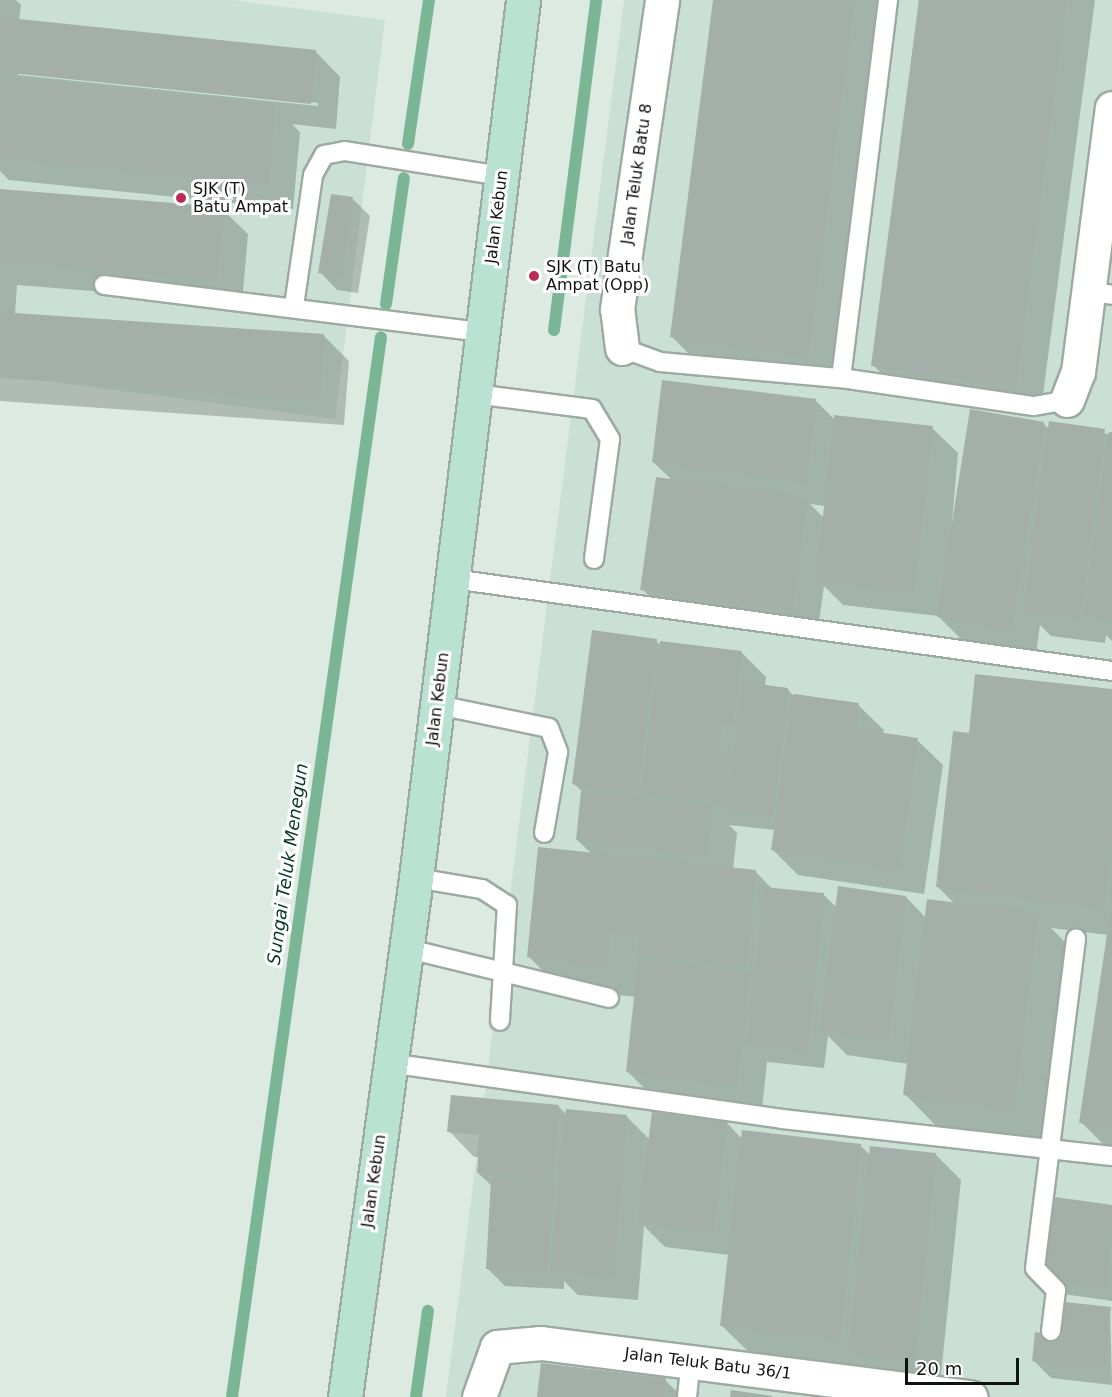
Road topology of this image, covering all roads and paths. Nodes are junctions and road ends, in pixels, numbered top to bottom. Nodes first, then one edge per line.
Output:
1 (523, 0) edge
2 (662, 0) edge
3 (888, 0) edge
4 (1112, 108) edge
5 (501, 176) junction
6 (104, 285) dead end
7 (1100, 293) edge
8 (294, 306) junction
9 (483, 332) junction
10 (622, 348) joint
11 (841, 378) junction
12 (475, 394) junction
13 (1067, 400) joint
14 (594, 559) dead end
15 (453, 579) junction
16 (1112, 671) edge
17 (438, 705) junction
18 (544, 833) dead end
19 (416, 878) junction
20 (1076, 939) dead end
21 (404, 948) junction
22 (503, 973) junction
23 (609, 998) dead end
24 (500, 1021) dead end
25 (389, 1064) junction
26 (1053, 1148) junction
27 (1112, 1156) edge
28 (1051, 1331) dead end
29 (691, 1361) junction
30 (928, 1394) edge
31 (345, 1397) edge
32 (478, 1397) edge
33 (687, 1397) edge
34 (971, 1397) edge

1 - 5 main road, Jalan Kebun
2 - 10 street, Jalan Teluk Batu 8
3 - 11 lane
4 - 7 street
5 - 8 lane
5 - 9 main road, Jalan Kebun
6 - 8 lane
7 - 13 street
8 - 9 lane
9 - 12 main road, Jalan Kebun
10 - 11 lane
11 - 13 lane
12 - 14 lane
12 - 15 main road, Jalan Kebun
15 - 16 lane
15 - 17 main road, Jalan Kebun
17 - 18 lane
17 - 19 main road, Jalan Kebun
19 - 21 main road, Jalan Kebun
19 - 22 lane
20 - 26 lane
21 - 22 lane
21 - 25 main road, Jalan Kebun
22 - 23 lane
22 - 24 lane
25 - 26 lane
25 - 31 main road, Jalan Kebun
26 - 27 lane
26 - 28 lane
29 - 30 street, Jalan Teluk Batu 36/1
29 - 32 street, Jalan Teluk Batu 36/1
29 - 33 lane
30 - 34 street, Jalan Teluk Batu 36/1

